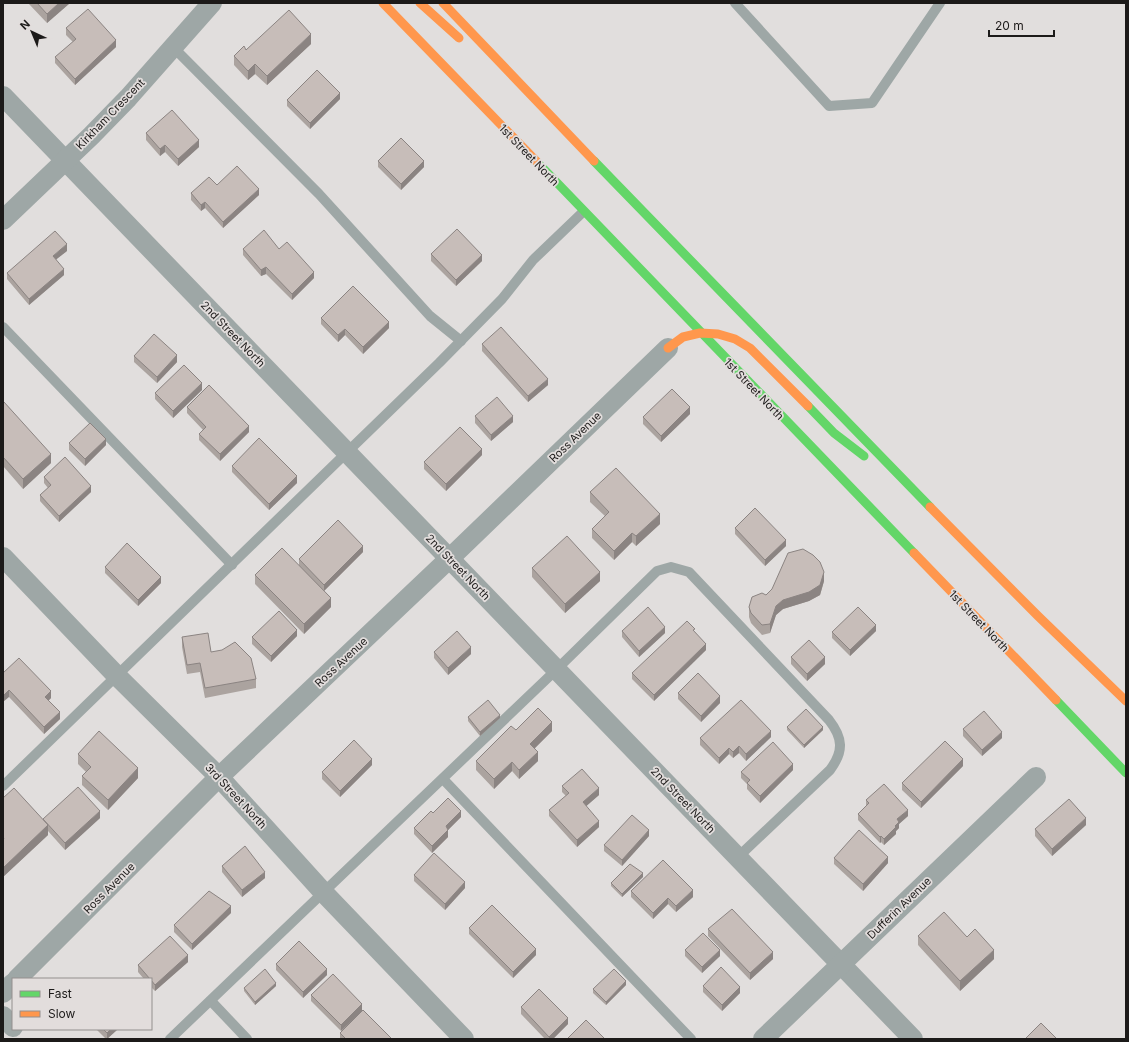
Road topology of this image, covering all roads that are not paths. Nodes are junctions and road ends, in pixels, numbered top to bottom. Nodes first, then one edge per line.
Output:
1 (212, 3) edge
2 (383, 3) edge
3 (420, 3) edge
4 (443, 3) edge
5 (735, 3) edge
6 (940, 3) edge
7 (465, 43) dead end
8 (173, 47) junction
9 (477, 52) dead end
10 (517, 82) junction
11 (3, 96) edge
12 (65, 161) junction
13 (583, 212) junction
14 (3, 220) edge
15 (658, 289) junction
16 (3, 327) edge
17 (700, 333) junction
18 (461, 342) junction
19 (668, 348) junction
20 (348, 453) junction
21 (911, 489) junction
22 (3, 557) edge
23 (450, 558) junction
24 (232, 565) junction
25 (1078, 656) junction
26 (556, 670) junction
27 (117, 676) junction
28 (1126, 698) edge
29 (1126, 702) edge
30 (1085, 730) junction
31 (1126, 768) edge
32 (1126, 773) edge
33 (219, 777) junction
34 (1036, 777) dead end
35 (443, 779) junction
36 (3, 786) edge
37 (738, 856) junction
38 (324, 893) junction
39 (841, 965) junction
40 (18, 978) edge
41 (12, 984) edge
42 (3, 993) edge
43 (211, 1001) junction
44 (3, 1016) edge
45 (12, 1026) edge
46 (16, 1030) edge
47 (25, 1039) edge
48 (170, 1039) edge
49 (247, 1039) edge
50 (464, 1039) edge
51 (691, 1039) edge
52 (763, 1039) edge
53 (913, 1039) edge

1 - 8 street, Kirkham Crescent
2 - 13 main road, 1st Street North
3 - 7 main road
4 - 10 main road
5 - 6 lane
8 - 12 street, Kirkham Crescent
8 - 18 lane
9 - 10 main road
10 - 21 main road
11 - 12 street, 2nd Street North
12 - 14 street, Kirkham Crescent
12 - 20 street, 2nd Street North
13 - 15 main road, 1st Street North
13 - 18 lane
15 - 17 main road, 1st Street North
15 - 19 main road
16 - 24 lane
17 - 19 main road
17 - 21 main road
17 - 30 main road, 1st Street North
18 - 20 lane
19 - 23 street, Ross Avenue
20 - 23 street, 2nd Street North
20 - 24 lane
21 - 25 main road
22 - 27 street, 3rd Street North
23 - 26 street, 2nd Street North
23 - 33 street, Ross Avenue
24 - 27 lane
25 - 28 main road
25 - 29 main road
26 - 35 lane
26 - 37 street, 2nd Street North
26 - 37 lane
27 - 33 street, 3rd Street North
27 - 36 lane
30 - 31 main road
30 - 32 main road, 1st Street North
33 - 38 street, 3rd Street North
33 - 40 street, Ross Avenue
34 - 39 street, Dufferin Avenue
35 - 38 lane
35 - 51 lane
37 - 39 street, 2nd Street North
38 - 43 lane
38 - 50 street, 3rd Street North
39 - 52 street, Dufferin Avenue
39 - 53 street, 2nd Street North
41 - 42 street
43 - 48 lane
43 - 49 lane
44 - 45 street
46 - 47 street

